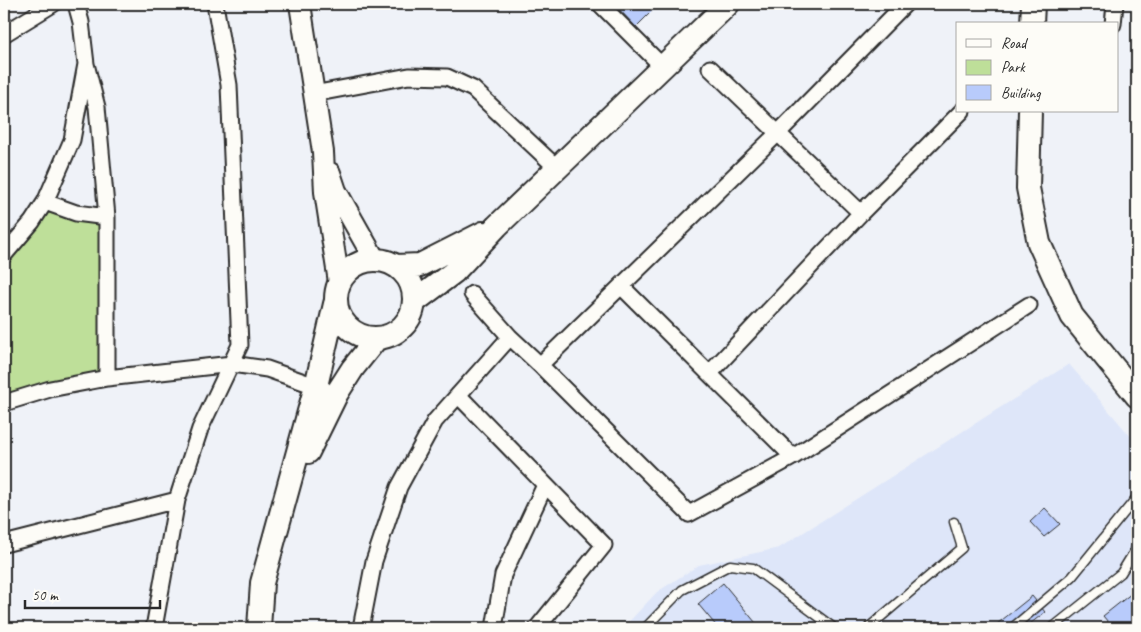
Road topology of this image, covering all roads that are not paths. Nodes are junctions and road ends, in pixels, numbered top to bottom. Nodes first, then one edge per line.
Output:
1 (52, 4) edge
2 (76, 4) edge
3 (215, 4) edge
4 (300, 4) edge
5 (600, 4) edge
6 (905, 4) edge
7 (1033, 4) edge
8 (1115, 4) edge
9 (725, 5) edge
10 (1032, 22) edge
11 (1113, 22) edge
12 (4, 34) edge
13 (86, 64) junction
14 (663, 67) junction
15 (710, 68) dead end
16 (313, 94) junction
17 (961, 112) edge
18 (1030, 112) edge
19 (777, 134) junction
20 (323, 152) junction
21 (557, 168) junction
22 (45, 202) junction
23 (861, 213) junction
24 (107, 217) junction
25 (497, 226) junction
26 (4, 255) edge
27 (386, 263) junction
28 (621, 286) junction
29 (337, 293) junction
30 (472, 294) dead end
31 (414, 302) junction
32 (1029, 305) dead end
33 (510, 337) junction
34 (377, 338) junction
35 (232, 364) junction
36 (540, 365) junction
37 (710, 373) junction
38 (107, 378) junction
39 (316, 386) junction
40 (337, 393) junction
41 (458, 395) junction
42 (1137, 396) edge
43 (4, 404) edge
44 (793, 456) junction
45 (545, 485) junction
46 (1137, 497) edge
47 (177, 500) junction
48 (284, 501) junction
49 (954, 522) dead end
50 (4, 544) edge
51 (1137, 547) edge
52 (154, 628) edge
53 (258, 628) edge
54 (361, 628) edge
55 (494, 628) edge
56 (537, 628) edge
57 (645, 628) edge
58 (832, 628) edge
59 (868, 628) edge
60 (1012, 628) edge
61 (1052, 628) edge

1 - 12 street
2 - 13 street
3 - 35 street
4 - 16 street
5 - 14 street
6 - 19 street
7 - 10 main road
8 - 11 street
9 - 14 main road
13 - 22 street
13 - 24 street
14 - 21 main road
15 - 19 street
16 - 20 street
16 - 21 street
17 - 23 street
18 - 42 main road
19 - 23 street
19 - 28 street
20 - 27 street
20 - 29 street
21 - 25 main road
22 - 24 street
22 - 26 street
23 - 37 street
24 - 38 street
25 - 27 main road
25 - 31 main road
27 - 29 main road
27 - 31 main road
28 - 36 street
28 - 37 street
29 - 34 main road
29 - 39 main road
30 - 33 street
31 - 34 main road
32 - 44 street
33 - 36 street
33 - 41 street
34 - 40 main road
35 - 38 street
35 - 39 street
35 - 47 street
36 - 44 street
37 - 44 street
38 - 43 street
39 - 40 street
39 - 48 main road
40 - 48 main road
41 - 45 street
41 - 54 street
45 - 55 street
45 - 56 street
46 - 60 lane
47 - 50 street
47 - 52 street
48 - 53 main road
49 - 59 lane
51 - 61 lane
57 - 58 lane

